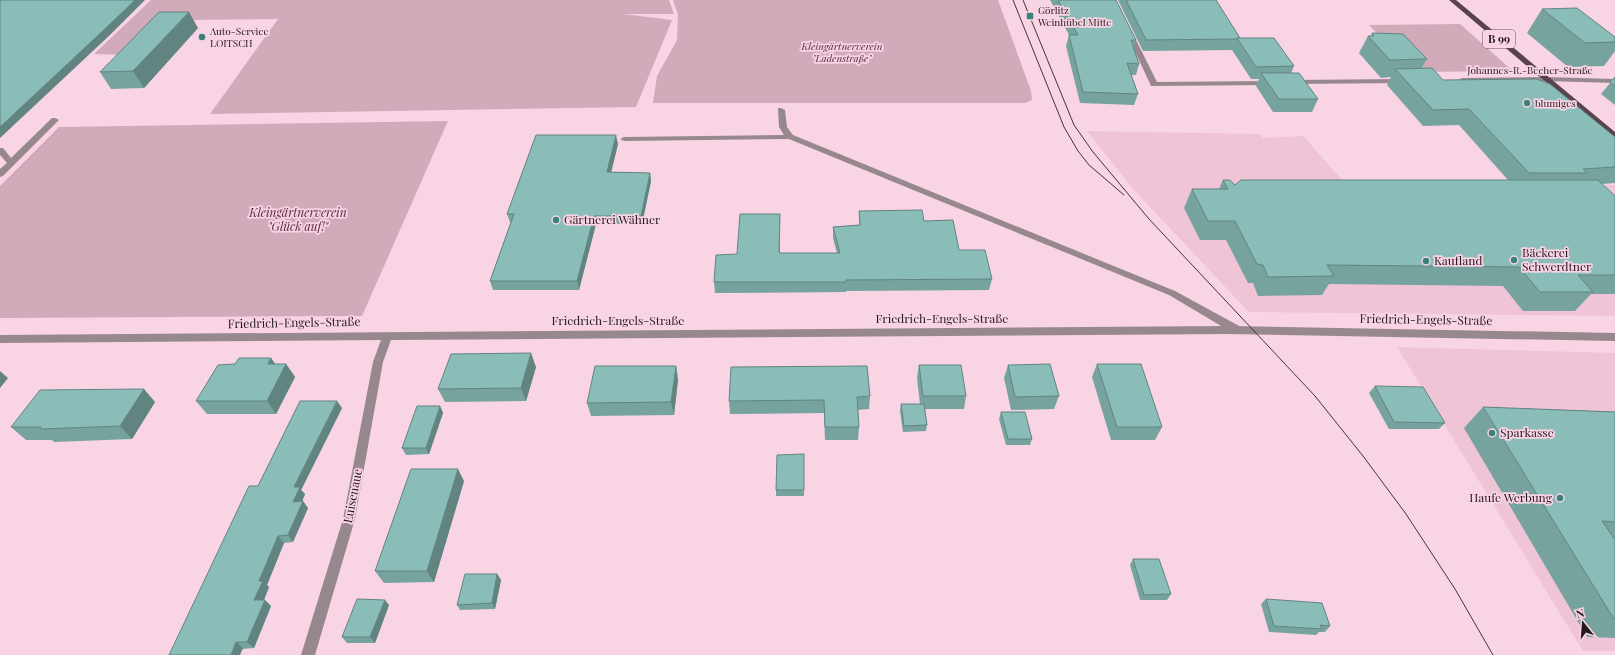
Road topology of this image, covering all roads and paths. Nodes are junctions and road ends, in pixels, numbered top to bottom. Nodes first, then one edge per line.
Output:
1 (1452, 0) edge
2 (1127, 27) edge
3 (1546, 79) junction
4 (1450, 80) edge
5 (1411, 81) edge
6 (1615, 81) edge
7 (781, 110) dead end
8 (55, 120) dead end
9 (1615, 136) edge
10 (790, 137) junction
11 (624, 139) dead end
12 (0, 150) edge
13 (11, 163) junction
14 (0, 174) edge
15 (1237, 330) junction
16 (388, 335) junction
17 (1615, 337) edge
18 (0, 339) edge
19 (308, 655) edge

1 - 3 main road, B 99
2 - 5 street
3 - 4 street, Johannes-R.-Becher-Straße
3 - 6 street, Johannes-R.-Becher-Straße
3 - 9 main road, B 99
7 - 10 street
8 - 13 street
10 - 11 street
10 - 15 street, Friedrich-Engels-Straße
12 - 13 street
13 - 14 street
15 - 16 street, Friedrich-Engels-Straße
15 - 17 street, Friedrich-Engels-Straße
16 - 18 street, Friedrich-Engels-Straße
16 - 19 street, Luisenaue

